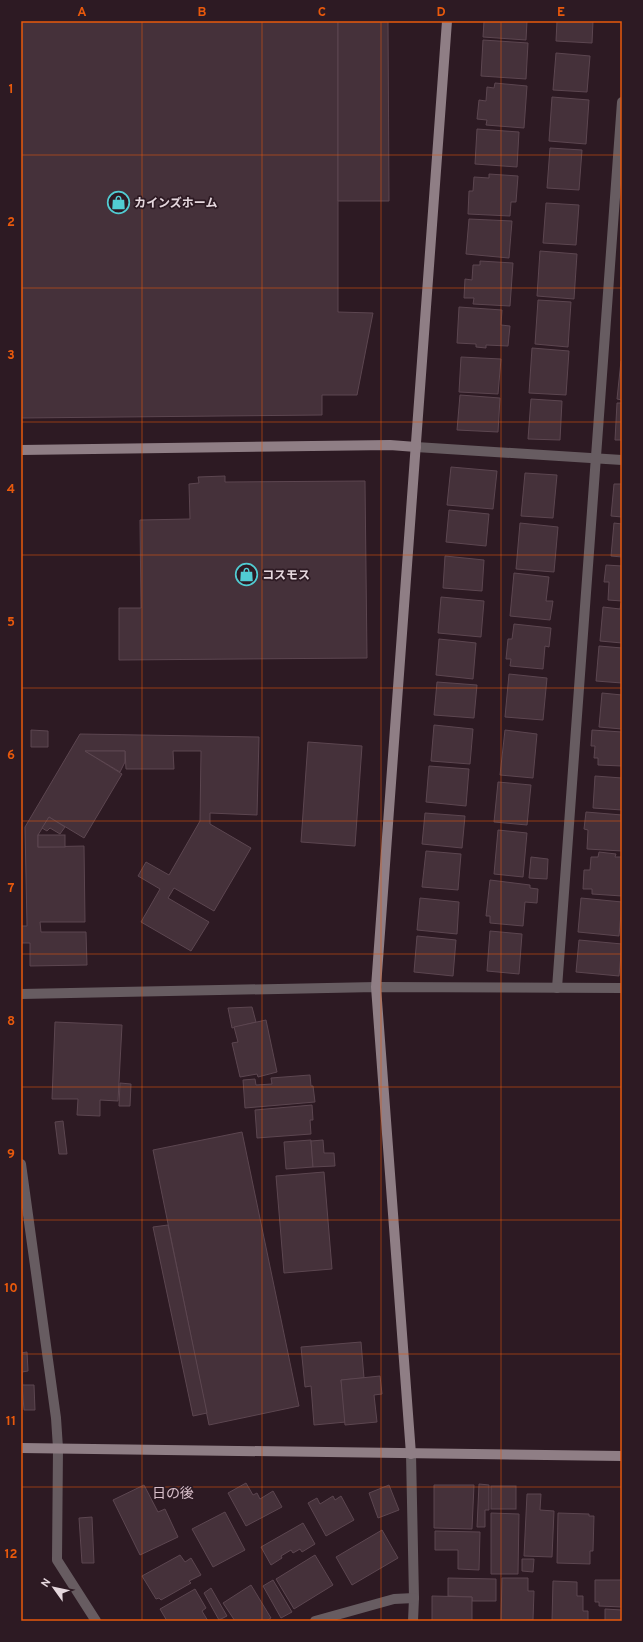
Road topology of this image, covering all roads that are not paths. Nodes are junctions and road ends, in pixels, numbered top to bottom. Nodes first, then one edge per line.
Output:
1 (447, 21) edge
2 (622, 102) edge
3 (416, 447) junction
4 (21, 450) edge
5 (596, 458) junction
6 (622, 460) edge
7 (376, 987) junction
8 (557, 988) junction
9 (622, 988) edge
10 (21, 994) edge
11 (21, 1164) edge
12 (21, 1448) edge
13 (58, 1448) junction
14 (411, 1454) junction
15 (622, 1456) edge
16 (414, 1598) junction
17 (96, 1621) edge
18 (315, 1621) edge
19 (413, 1621) edge

1 - 3 street
2 - 5 street
3 - 4 street
3 - 5 street
3 - 7 street
5 - 6 street
5 - 8 street
7 - 8 street
7 - 10 street
7 - 14 street
8 - 9 street
11 - 13 street
12 - 13 street
13 - 14 street
13 - 17 street
14 - 15 street
14 - 16 street
16 - 18 street
16 - 19 street

